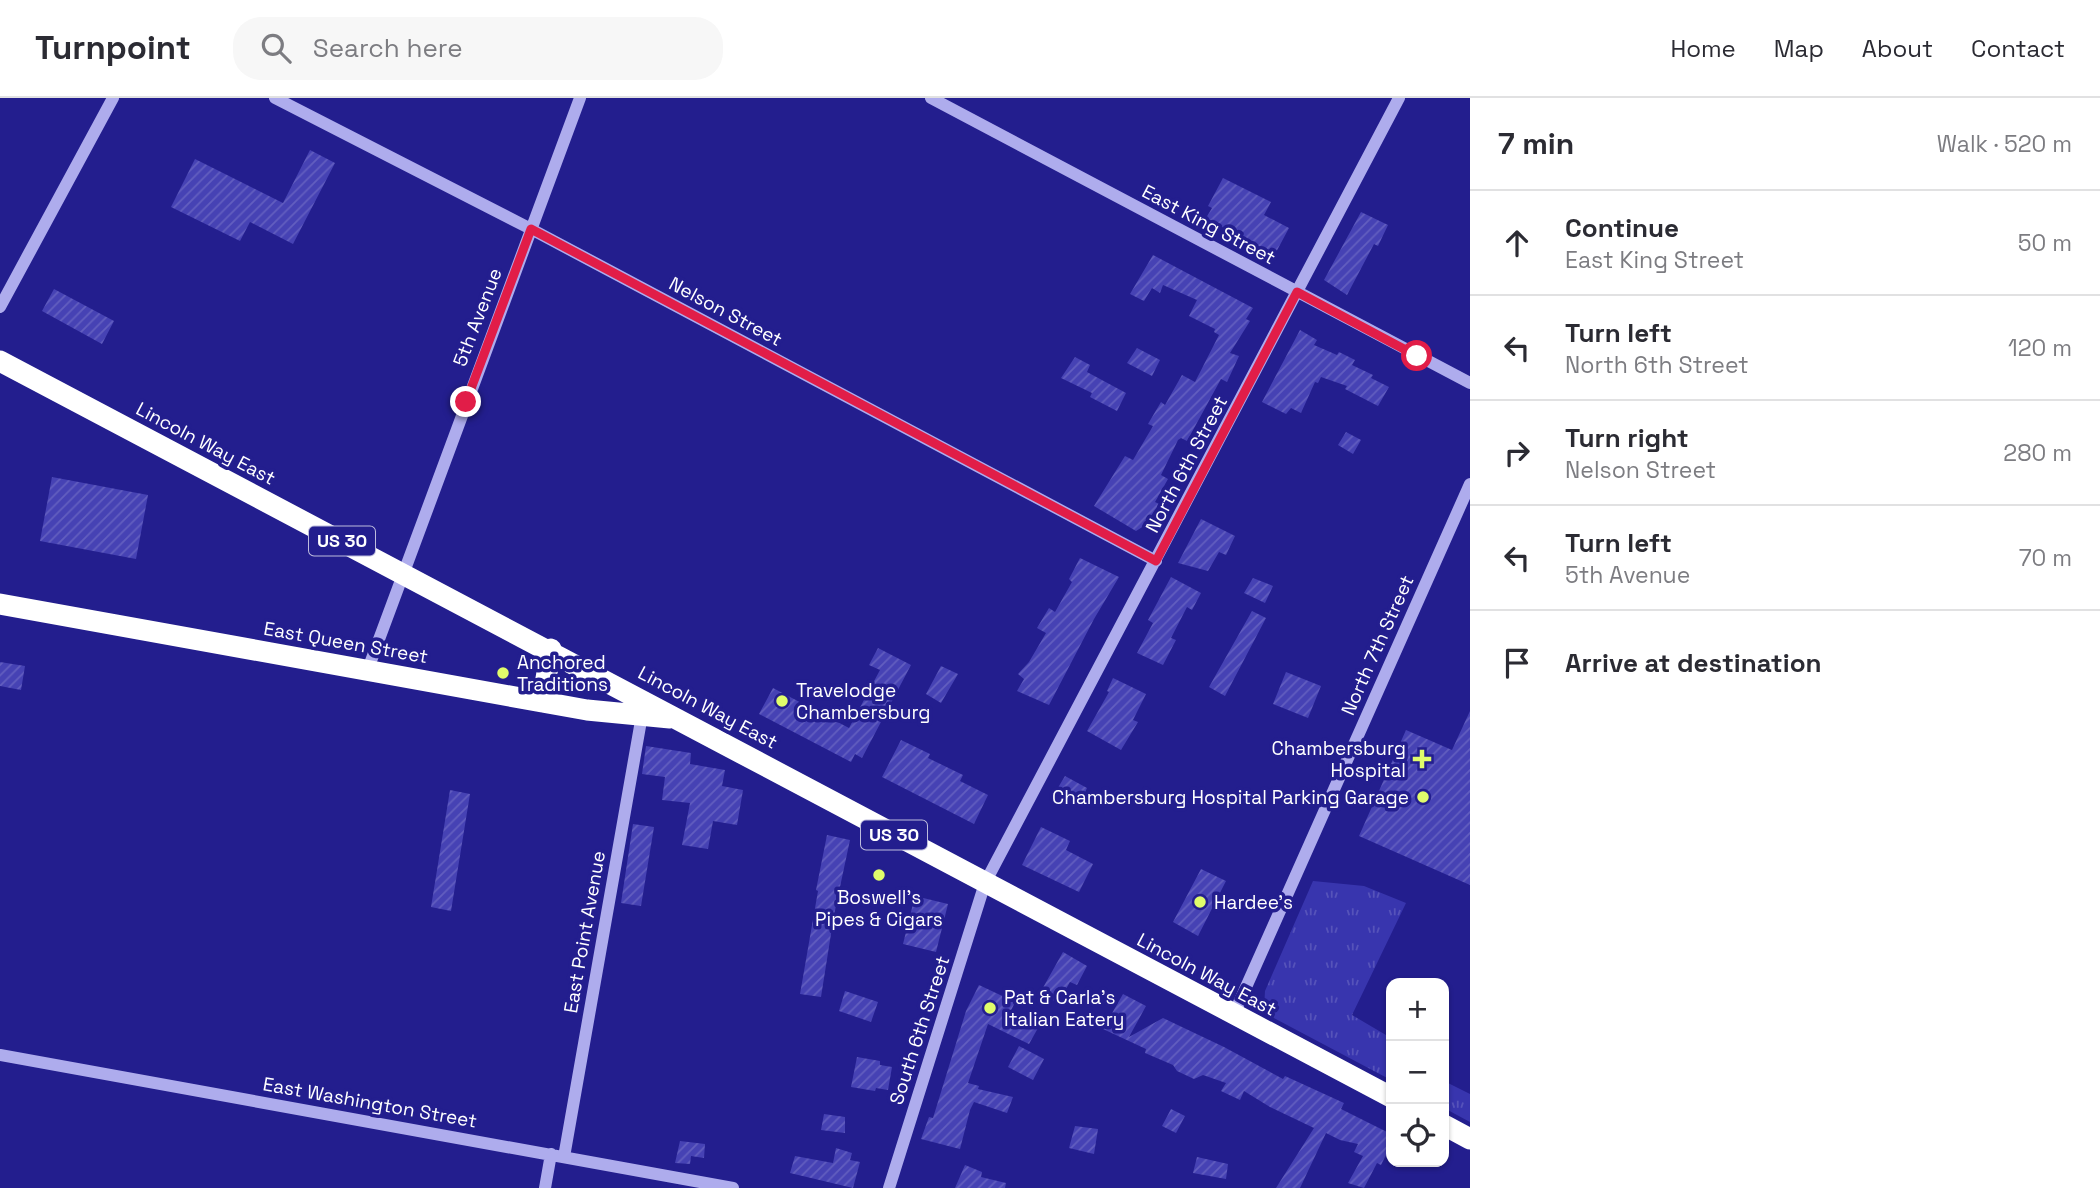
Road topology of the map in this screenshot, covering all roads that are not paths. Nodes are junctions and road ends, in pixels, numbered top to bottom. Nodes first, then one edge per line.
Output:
1 (113, 98) edge
2 (275, 98) edge
3 (580, 98) edge
4 (931, 98) edge
5 (1399, 98) edge
6 (531, 229) junction
7 (1297, 292) junction
8 (0, 307) edge
9 (0, 361) edge
10 (1470, 383) edge
11 (1470, 484) edge
12 (1156, 561) junction
13 (402, 573) junction
14 (0, 604) edge
15 (551, 649) junction
16 (368, 669) junction
17 (542, 702) junction
18 (642, 715) junction
19 (684, 719) junction
20 (985, 883) junction
21 (1234, 1014) junction
22 (0, 1055) edge
23 (1386, 1094) edge
24 (1449, 1128) edge
25 (1470, 1139) edge
26 (557, 1156) junction
27 (545, 1188) edge
28 (733, 1188) edge
29 (889, 1188) edge

1 - 8 street
2 - 6 street, Nelson Street
3 - 6 street, 5th Avenue
4 - 7 street, East King Street
5 - 7 street, North 6th Street
6 - 12 street, Nelson Street
6 - 13 street, 5th Avenue
7 - 10 street, East King Street
7 - 12 street, North 6th Street
9 - 13 highway, Lincoln Way East / US 30
11 - 21 street, North 7th Street
12 - 20 street, North 6th Street
13 - 15 highway, Lincoln Way East / US 30
13 - 16 street, 5th Avenue
14 - 16 highway, East Queen Street / US 30
15 - 17 highway
15 - 19 highway, Lincoln Way East / US 30
16 - 17 highway, East Queen Street / US 30
17 - 18 highway, East Queen Street / US 30
18 - 19 highway, East Queen Street / US 30
18 - 26 street, East Point Avenue
19 - 20 highway, Lincoln Way East / US 30
20 - 21 highway, Lincoln Way East / US 30
20 - 29 street, South 6th Street
21 - 23 highway, Lincoln Way East / US 30
22 - 26 street, East Washington Street
24 - 25 highway
26 - 27 street, East Point Avenue
26 - 28 street, East Washington Street

